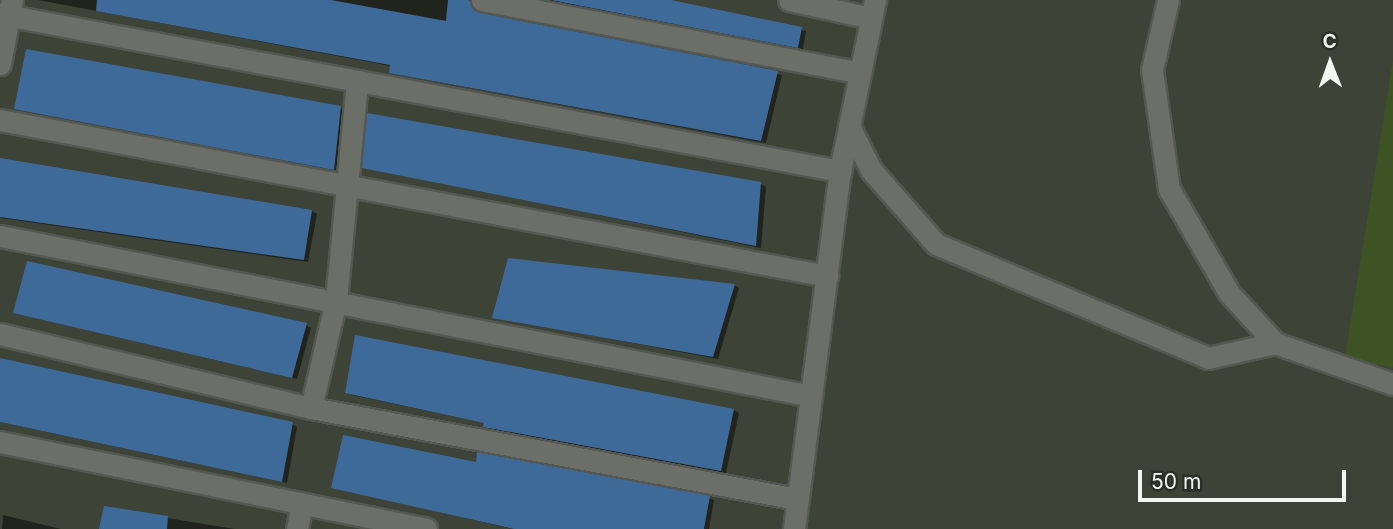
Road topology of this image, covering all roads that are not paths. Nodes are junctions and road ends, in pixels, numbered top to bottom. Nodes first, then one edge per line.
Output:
1 (482, 0) edge
2 (789, 0) edge
3 (1168, 0) edge
4 (873, 9) edge
5 (7, 10) edge
6 (0, 64) edge
7 (860, 73) junction
8 (358, 81) junction
9 (0, 120) edge
10 (849, 126) junction
11 (840, 171) junction
12 (347, 186) junction
13 (0, 236) edge
14 (827, 276) junction
15 (336, 300) junction
16 (0, 334) edge
17 (1276, 343) junction
18 (1393, 384) edge
19 (811, 396) junction
20 (311, 408) junction
21 (0, 443) edge
22 (798, 499) junction
23 (302, 504) junction
24 (298, 529) edge
25 (426, 529) edge
26 (794, 529) edge

1 - 7 lane
2 - 4 lane
3 - 17 lane
4 - 7 lane
5 - 6 lane
5 - 8 lane
7 - 10 lane
8 - 11 lane
8 - 12 lane
9 - 12 lane
10 - 11 lane
10 - 17 lane
11 - 14 lane
12 - 14 lane
12 - 15 lane
13 - 15 lane
14 - 19 lane
15 - 19 lane
15 - 20 lane
16 - 20 lane
17 - 18 lane
19 - 22 lane
20 - 22 lane
21 - 23 lane
22 - 26 lane
23 - 24 lane
23 - 25 lane

